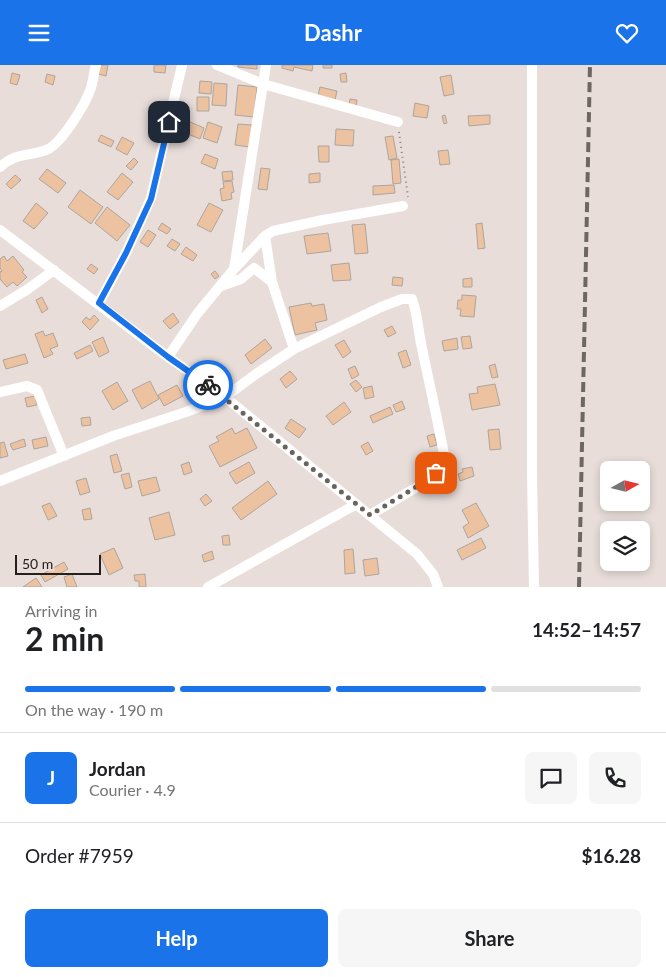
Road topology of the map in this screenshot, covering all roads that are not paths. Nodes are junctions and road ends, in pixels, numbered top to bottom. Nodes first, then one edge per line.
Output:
1 (96, 65) edge
2 (182, 65) edge
3 (216, 65) edge
4 (266, 65) edge
5 (532, 65) edge
6 (263, 84) junction
7 (398, 122) road end
8 (0, 167) edge
9 (403, 206) road end
10 (0, 229) edge
11 (265, 236) junction
12 (54, 269) junction
13 (234, 269) junction
14 (272, 282) junction
15 (218, 287) junction
16 (99, 303) junction
17 (0, 306) edge
18 (294, 349) junction
19 (168, 357) junction
20 (0, 392) edge
21 (225, 397) junction
22 (64, 456) junction
23 (0, 481) edge
24 (355, 505) junction
25 (370, 515) junction
26 (208, 587) edge
27 (438, 587) edge
28 (534, 587) edge

1 - 8 street
2 - 16 street
3 - 6 street
4 - 6 street
5 - 28 street
6 - 7 street
6 - 13 street
9 - 11 street
10 - 12 street
11 - 13 street
11 - 14 street
12 - 16 street
12 - 17 street
13 - 15 street
14 - 15 street
14 - 18 street
15 - 19 street
16 - 19 street
18 - 21 street
18 - 25 street
19 - 21 street
20 - 22 street
21 - 22 street
21 - 24 street
22 - 23 street
24 - 25 street
24 - 26 street
25 - 27 street

